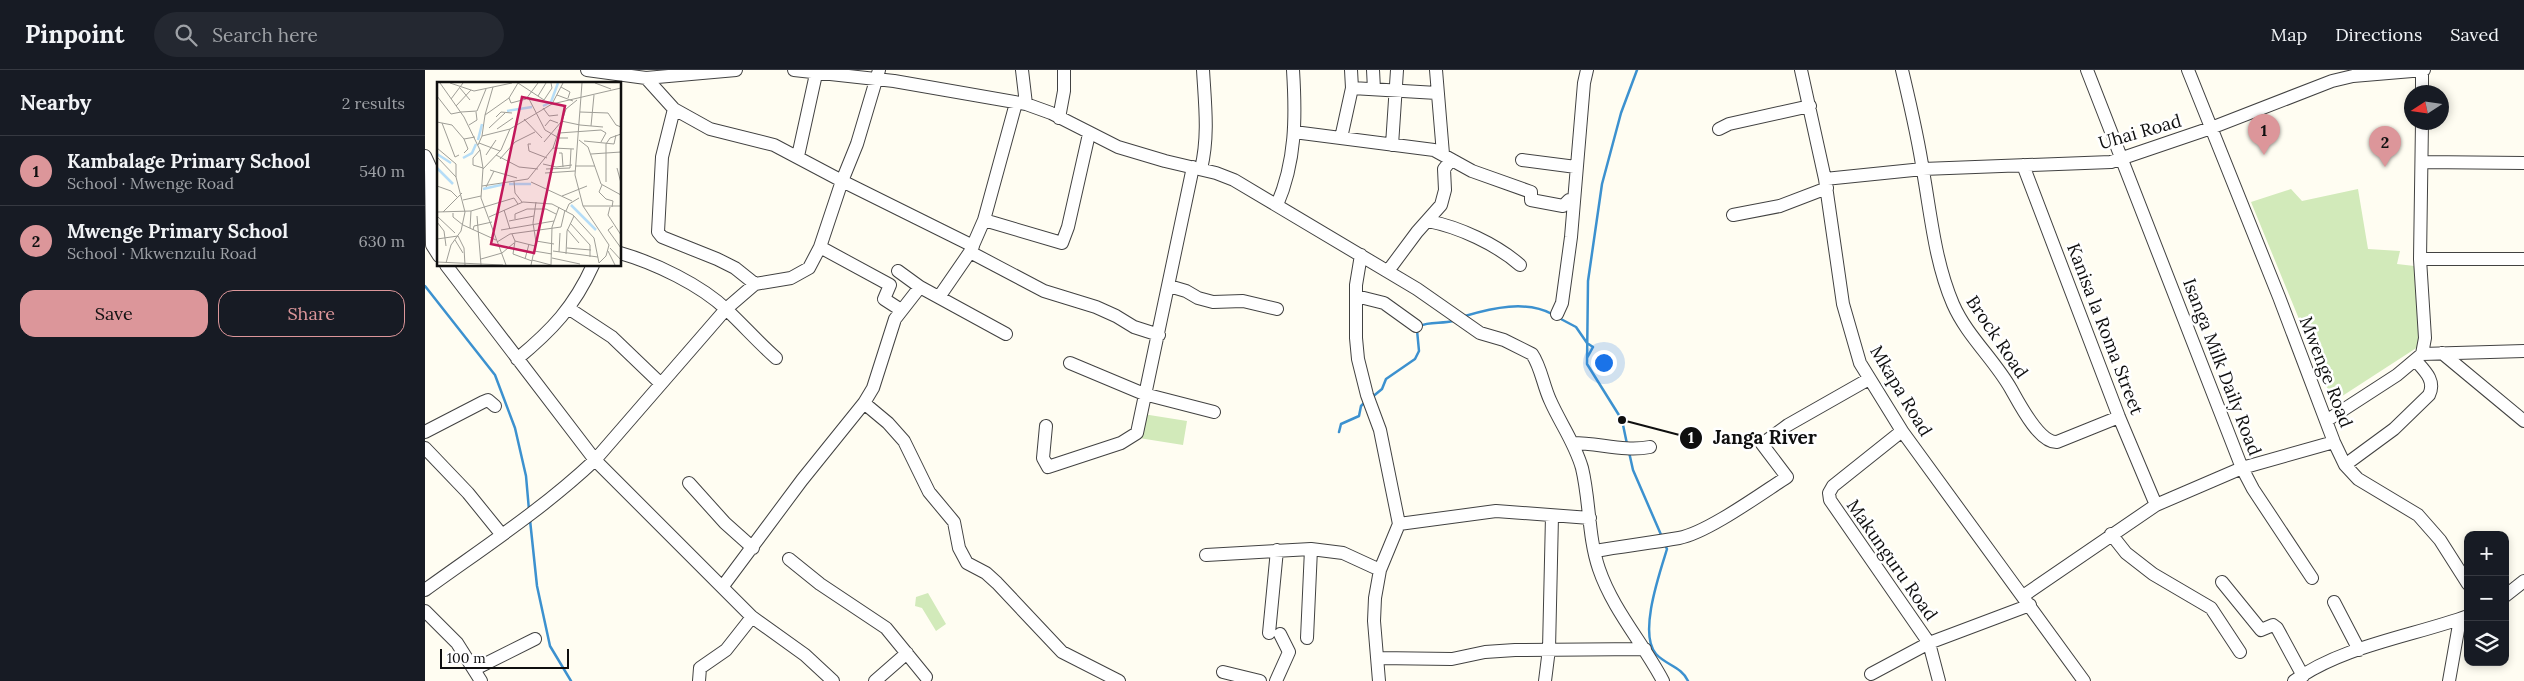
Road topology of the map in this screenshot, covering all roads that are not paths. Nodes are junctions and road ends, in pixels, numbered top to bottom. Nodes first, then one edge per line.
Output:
1 (587, 70) edge
2 (736, 70) edge
3 (794, 70) edge
4 (1022, 70) edge
5 (1064, 70) edge
6 (1203, 70) edge
7 (1293, 70) edge
8 (1351, 70) edge
9 (1373, 70) edge
10 (1397, 70) edge
11 (1436, 70) edge
12 (1587, 70) edge
13 (1801, 70) edge
14 (1902, 70) edge
15 (2087, 70) edge
16 (2188, 70) edge
17 (2423, 70) edge
18 (810, 72) edge
19 (2353, 73) edge
20 (878, 75) edge
21 (641, 76) edge
22 (2422, 85) edge
23 (1352, 88) junction
24 (1374, 88) junction
25 (1396, 92) junction
26 (1437, 93) junction
27 (1021, 103) junction
28 (1810, 106) junction
29 (674, 108) junction
30 (1059, 118) junction
31 (2211, 128) junction
32 (1719, 129) dead end
33 (2422, 130) edge
34 (1295, 132) junction
35 (1089, 134) junction
36 (1341, 138) junction
37 (1393, 145) junction
38 (425, 156) edge
39 (798, 156) junction
40 (1447, 157) junction
41 (2122, 159) junction
42 (1522, 160) dead end
43 (2422, 162) junction
44 (2524, 163) edge
45 (2023, 165) junction
46 (1577, 167) junction
47 (1197, 168) junction
48 (1923, 169) junction
49 (842, 182) junction
50 (1826, 184) junction
51 (1573, 201) junction
52 (1277, 204) junction
53 (1733, 215) dead end
54 (984, 220) junction
55 (1428, 221) junction
56 (432, 247) edge
57 (820, 247) junction
58 (971, 249) junction
59 (621, 253) edge
60 (1361, 255) junction
61 (2420, 259) junction
62 (2524, 259) edge
63 (1519, 265) dead end
64 (447, 266) edge
65 (593, 266) edge
66 (898, 271) dead end
67 (1389, 271) junction
68 (755, 284) junction
69 (920, 286) junction
70 (1169, 286) junction
71 (1356, 296) junction
72 (939, 297) junction
73 (568, 308) junction
74 (726, 309) junction
75 (1277, 309) dead end
76 (901, 310) junction
77 (1557, 314) dead end
78 (1416, 326) dead end
79 (1006, 334) dead end
80 (1159, 335) junction
81 (2524, 351) edge
82 (2442, 353) junction
83 (777, 358) dead end
84 (2419, 358) junction
85 (517, 359) junction
86 (1070, 363) dead end
87 (1869, 379) junction
88 (661, 384) junction
89 (1143, 394) junction
90 (864, 403) junction
91 (495, 406) dead end
92 (1214, 412) dead end
93 (2119, 417) junction
94 (2326, 421) junction
95 (2524, 422) edge
96 (1046, 426) dead end
97 (1902, 431) junction
98 (425, 432) edge
99 (2334, 442) junction
100 (1573, 443) junction
101 (425, 448) edge
102 (1644, 448) dead end
103 (595, 460) junction
104 (2345, 465) junction
105 (2242, 468) junction
106 (689, 483) dead end
107 (2156, 504) junction
108 (1552, 516) junction
109 (1590, 518) junction
110 (1399, 524) junction
111 (2111, 534) junction
112 (502, 535) junction
113 (753, 548) junction
114 (1311, 549) junction
115 (1277, 550) junction
116 (1595, 551) junction
117 (1206, 554) dead end
118 (789, 559) dead end
119 (1380, 570) junction
120 (2312, 578) dead end
121 (2464, 578) edge
122 (2524, 581) edge
123 (2222, 582) dead end
124 (723, 586) junction
125 (425, 590) edge
126 (2509, 593) edge
127 (2027, 601) junction
128 (2334, 602) dead end
129 (425, 611) edge
130 (2464, 617) edge
131 (752, 618) junction
132 (1307, 638) dead end
133 (535, 639) dead end
134 (1929, 643) junction
135 (1549, 649) junction
136 (1645, 649) junction
137 (2359, 650) junction
138 (2240, 652) dead end
139 (907, 653) junction
140 (1378, 658) junction
141 (475, 669) junction
142 (1223, 672) dead end
143 (1871, 674) dead end
144 (926, 677) dead end
145 (2297, 679) edge
146 (481, 681) edge
147 (699, 681) edge
148 (833, 681) edge
149 (875, 681) edge
150 (1119, 681) edge
151 (1260, 681) edge
152 (1276, 681) edge
153 (1379, 681) edge
154 (1545, 681) edge
155 (1663, 681) edge
156 (1939, 681) edge
157 (2084, 681) edge
158 (2449, 681) edge

1 - 21 street
2 - 21 street
3 - 18 street
4 - 27 street
5 - 30 street
6 - 47 street
7 - 34 street
8 - 23 street
9 - 24 street
10 - 25 street
11 - 26 street
12 - 46 street
13 - 28 street, Mkapa Road
14 - 48 street
15 - 41 street, Isanga Milk Daily Road
16 - 31 street, Mwenge Road
17 - 19 street, Uhai Road
17 - 22 street
18 - 20 street
18 - 39 street
19 - 31 street, Uhai Road
20 - 27 street
20 - 49 street
21 - 29 street
23 - 24 street
23 - 36 street
24 - 25 street
25 - 26 street
25 - 37 street
26 - 40 street
27 - 30 street
27 - 54 street
28 - 32 street
28 - 50 street, Mkapa Road
29 - 39 street
29 - 68 street
30 - 35 street
31 - 41 street, Uhai Road
31 - 94 street, Mwenge Road
33 - 43 street
34 - 36 street
34 - 52 street
35 - 47 street
35 - 54 street
36 - 37 street
37 - 40 street
38 - 56 street
39 - 49 street
40 - 51 street
40 - 55 street
41 - 45 street, Uhai Road
41 - 105 street, Isanga Milk Daily Road
42 - 46 street
43 - 44 street
43 - 61 street
45 - 48 street, Uhai Road
45 - 93 street, Kanisa la Roma Street
46 - 51 street
47 - 52 street
47 - 70 street
48 - 50 street, Uhai Road
48 - 93 street, Brock Road
49 - 57 street
49 - 58 street
50 - 53 street, Uhai Road
50 - 87 street, Mkapa Road
51 - 77 street
52 - 60 street
54 - 58 street
55 - 63 street
55 - 67 street
57 - 68 street
57 - 76 street
58 - 72 street
58 - 80 street
59 - 74 street
60 - 67 street
60 - 71 street
61 - 62 street
61 - 84 street
64 - 85 street
65 - 73 street
66 - 69 street
67 - 100 street
68 - 74 street
69 - 72 street
69 - 76 street
70 - 75 street
70 - 80 street
71 - 78 street
71 - 110 street
72 - 79 street
73 - 85 street
73 - 88 street
74 - 83 street
74 - 88 street
76 - 90 street
80 - 89 street
81 - 82 street
82 - 84 street
82 - 95 street
84 - 94 street
84 - 104 street
85 - 103 street
86 - 89 street
87 - 97 street, Mkapa Road
87 - 116 street
88 - 103 street
89 - 92 street
89 - 96 street
90 - 113 street
90 - 150 street
91 - 98 street
93 - 107 street, Kanisa la Roma Street
94 - 99 street, Mwenge Road
97 - 127 street, Mkapa Road
97 - 134 street, Makunguru Road
99 - 104 street, Mwenge Road
99 - 105 street
100 - 102 street
100 - 109 street
101 - 112 street
103 - 112 street
103 - 124 street
104 - 121 street, Mwenge Road
105 - 107 street
105 - 120 street, Isanga Milk Daily Road
106 - 113 street
107 - 111 street
108 - 109 street
108 - 110 street
108 - 135 street
109 - 116 street
110 - 119 street
111 - 127 street
111 - 138 street
112 - 125 street
113 - 124 street
114 - 115 street
114 - 119 street
114 - 132 street
115 - 117 street
115 - 152 street
116 - 136 street
118 - 139 street
119 - 140 street
122 - 126 street
123 - 145 street
124 - 131 street
127 - 134 street
127 - 157 street, Mkapa Road
128 - 137 street
129 - 141 street
130 - 137 street
130 - 158 street
131 - 147 street
131 - 148 street
133 - 141 street
134 - 143 street
134 - 156 street, Makunguru Road
135 - 136 street
135 - 140 street
135 - 154 street
136 - 155 street
137 - 145 street
139 - 144 street
139 - 149 street
140 - 153 street
141 - 146 street
142 - 151 street

